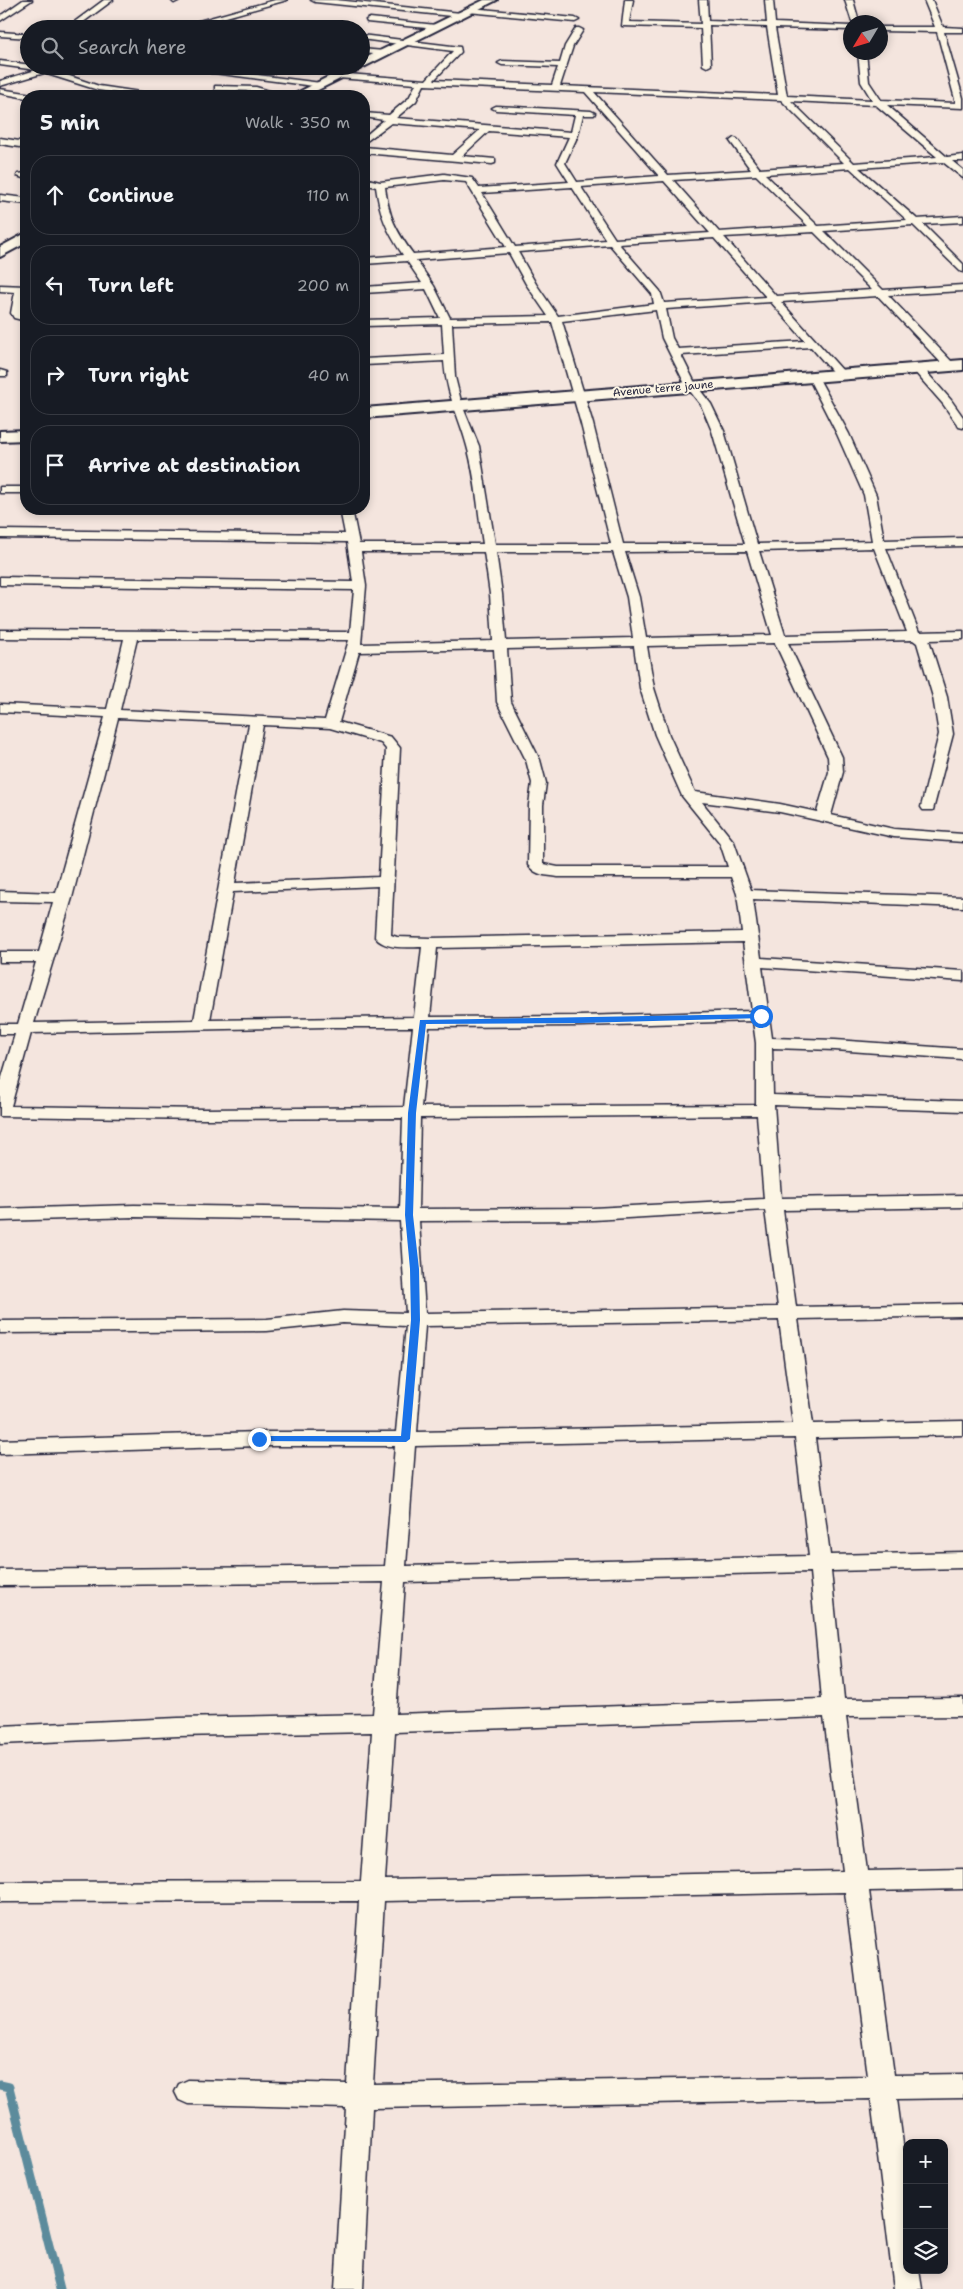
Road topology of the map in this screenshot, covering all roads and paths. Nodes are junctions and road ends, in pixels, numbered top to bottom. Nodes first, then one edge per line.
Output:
1 (28, 0) edge
2 (109, 0) edge
3 (283, 0) edge
4 (315, 0) edge
5 (629, 0) edge
6 (703, 0) edge
7 (770, 0) edge
8 (849, 0) edge
9 (928, 0) edge
10 (492, 2) edge
11 (471, 10) junction
12 (460, 15) junction
13 (854, 15) edge
14 (0, 19) edge
15 (81, 20) edge
16 (204, 20) edge
17 (370, 20) dead end
18 (576, 20) dead end
19 (706, 25) junction
20 (436, 27) junction
21 (772, 27) junction
22 (843, 28) edge
23 (888, 29) edge
24 (579, 30) dead end
25 (940, 30) junction
26 (963, 30) edge
27 (372, 31) dead end
28 (0, 34) edge
29 (20, 35) edge
30 (418, 36) junction
31 (370, 38) edge
32 (406, 42) junction
33 (370, 52) edge
34 (384, 53) junction
35 (370, 60) edge
36 (863, 60) edge
37 (0, 63) edge
38 (502, 63) dead end
39 (563, 65) junction
40 (707, 65) dead end
41 (20, 66) edge
42 (28, 75) edge
43 (59, 75) edge
44 (244, 75) edge
45 (341, 75) joint
46 (952, 78) junction
47 (963, 78) edge
48 (424, 82) junction
49 (0, 84) edge
50 (320, 85) junction
51 (556, 87) junction
52 (218, 88) dead end
53 (587, 89) junction
54 (112, 90) edge
55 (260, 90) edge
56 (310, 90) edge
57 (0, 91) edge
58 (20, 94) edge
59 (783, 98) junction
60 (878, 102) junction
61 (962, 106) edge
62 (496, 108) dead end
63 (580, 112) junction
64 (609, 113) junction
65 (370, 116) edge
66 (391, 119) junction
67 (487, 128) junction
68 (574, 135) junction
69 (370, 136) edge
70 (0, 141) edge
71 (734, 141) dead end
72 (20, 144) edge
73 (370, 151) edge
74 (454, 158) junction
75 (963, 158) edge
76 (943, 160) junction
77 (492, 161) dead end
78 (851, 165) junction
79 (757, 171) junction
80 (963, 175) edge
81 (666, 177) junction
82 (370, 183) edge
83 (574, 183) junction
84 (380, 186) junction
85 (477, 191) junction
86 (0, 198) edge
87 (20, 200) edge
88 (963, 219) edge
89 (915, 222) junction
90 (815, 229) junction
91 (716, 236) junction
92 (20, 241) edge
93 (612, 242) junction
94 (512, 249) junction
95 (0, 253) edge
96 (410, 257) junction
97 (370, 260) edge
98 (963, 269) edge
99 (429, 286) junction
100 (0, 288) edge
101 (963, 288) edge
102 (20, 290) edge
103 (370, 290) edge
104 (878, 293) junction
105 (775, 299) junction
106 (20, 300) edge
107 (661, 306) junction
108 (20, 316) edge
109 (556, 319) junction
110 (447, 322) junction
111 (370, 323) edge
112 (814, 344) junction
113 (674, 352) junction
114 (450, 358) junction
115 (370, 362) edge
116 (956, 366) edge
117 (918, 369) junction
118 (840, 374) junction
119 (813, 377) junction
120 (691, 386) junction
121 (579, 396) junction
122 (457, 405) junction
123 (370, 412) edge
124 (963, 424) edge
125 (20, 435) edge
126 (0, 436) edge
127 (0, 490) edge
128 (20, 490) edge
129 (347, 515) edge
130 (0, 534) edge
131 (963, 542) edge
132 (353, 543) junction
133 (879, 544) junction
134 (753, 547) junction
135 (488, 548) junction
136 (618, 549) junction
137 (0, 581) edge
138 (360, 586) junction
139 (0, 634) edge
140 (914, 634) junction
141 (131, 635) junction
142 (963, 635) edge
143 (779, 638) junction
144 (355, 642) junction
145 (641, 642) junction
146 (500, 644) junction
147 (0, 708) edge
148 (114, 714) junction
149 (257, 720) junction
150 (332, 724) junction
151 (689, 796) junction
152 (928, 807) dead end
153 (823, 816) junction
154 (963, 838) edge
155 (738, 872) junction
156 (384, 881) junction
157 (225, 888) junction
158 (745, 894) junction
159 (0, 896) edge
160 (64, 898) junction
161 (963, 902) edge
162 (749, 937) junction
163 (430, 943) junction
164 (0, 956) edge
165 (46, 958) junction
166 (753, 962) junction
167 (963, 976) edge
168 (761, 1016) junction
169 (422, 1021) junction
170 (200, 1025) junction
171 (0, 1029) edge
172 (24, 1029) junction
173 (764, 1043) junction
174 (961, 1054) dead end
175 (765, 1105) junction
176 (963, 1106) edge
177 (1, 1111) edge
178 (412, 1113) junction
179 (963, 1201) edge
180 (773, 1204) junction
181 (409, 1215) junction
182 (0, 1216) edge
183 (963, 1310) edge
184 (786, 1312) junction
185 (416, 1320) junction
186 (0, 1328) edge
187 (963, 1428) edge
188 (804, 1432) junction
189 (406, 1439) junction
190 (0, 1447) edge
191 (963, 1560) edge
192 (820, 1562) junction
193 (395, 1574) junction
194 (0, 1578) edge
195 (963, 1707) edge
196 (834, 1708) junction
197 (383, 1723) junction
198 (0, 1734) edge
199 (963, 1879) edge
200 (857, 1882) junction
201 (374, 1891) junction
202 (0, 1892) edge
203 (963, 2086) edge
204 (883, 2087) junction
205 (188, 2092) dead end
206 (359, 2096) junction
207 (350, 2289) edge
208 (908, 2289) edge

1 - 14 street
2 - 15 street
3 - 16 street
4 - 12 street
5 - 19 street
6 - 19 street
7 - 21 street
8 - 13 street
9 - 25 street
10 - 11 street
11 - 12 street
11 - 18 street
12 - 20 street
17 - 20 street
19 - 21 street
19 - 40 street
20 - 30 street
21 - 22 street
21 - 59 street
23 - 25 street
24 - 39 street
25 - 26 street
25 - 46 street
27 - 30 street
28 - 29 street
30 - 32 street
31 - 32 street
32 - 34 street
32 - 48 street
33 - 34 street
34 - 35 street
36 - 60 street
37 - 41 street
38 - 39 street
39 - 51 street
42 - 49 street
43 - 54 street
44 - 50 street
45 - 48 street
45 - 50 street
46 - 47 street
46 - 61 street
48 - 51 street
48 - 66 street
50 - 56 street
51 - 53 street
52 - 55 street
53 - 59 street
53 - 64 street
57 - 58 street
59 - 60 street
59 - 78 street
60 - 61 street
60 - 76 street
62 - 63 street
63 - 64 street
63 - 68 street
64 - 81 street
65 - 66 street
66 - 67 street
66 - 69 street
67 - 68 street
67 - 74 street
68 - 83 street
70 - 72 street
71 - 79 street
73 - 74 street
74 - 77 street
75 - 76 street
76 - 78 street
76 - 80 street
78 - 79 street
78 - 89 street
79 - 81 street
79 - 90 street
81 - 83 street
81 - 91 street
82 - 84 street
83 - 85 street
83 - 93 street
84 - 85 street
84 - 96 street
85 - 94 street
86 - 87 street
88 - 89 street
89 - 90 street
89 - 98 street
90 - 91 street
90 - 104 street
91 - 93 street
91 - 105 street
92 - 95 street
93 - 94 street
93 - 107 street
94 - 96 street
94 - 109 street
96 - 97 street
96 - 99 street
99 - 103 street
99 - 110 street
100 - 102 street
101 - 104 street
104 - 105 street
104 - 116 street
105 - 107 street
105 - 112 street
106 - 108 street
107 - 109 street
107 - 113 street
109 - 110 street
109 - 121 street
110 - 111 street
110 - 114 street
112 - 113 street
112 - 118 street
113 - 120 street
114 - 115 street
114 - 122 street
116 - 117 street, Avenue terre jaune
117 - 118 street, Avenue terre jaune
117 - 124 street
118 - 119 street, Avenue terre jaune
119 - 120 street, Avenue terre jaune
119 - 133 street
120 - 121 street, Avenue terre jaune
120 - 134 street
121 - 122 street, Avenue terre jaune
121 - 136 street
122 - 123 street, Avenue terre jaune
122 - 135 street
125 - 126 street
127 - 128 street
129 - 132 street
130 - 132 street
131 - 133 street
132 - 135 street
132 - 138 street
133 - 134 street
133 - 140 street
134 - 136 street
134 - 143 street
135 - 136 street
135 - 146 street
136 - 145 street
137 - 138 street
138 - 144 street
139 - 141 street
140 - 142 street
140 - 143 street
140 - 152 street
141 - 144 street
141 - 148 street
143 - 145 street
143 - 153 street
144 - 146 street
144 - 150 street
145 - 146 street
145 - 151 street
146 - 155 street
147 - 148 street
148 - 149 street
148 - 160 street
149 - 150 street
149 - 157 street
150 - 156 street
151 - 153 street
151 - 155 street
153 - 154 street
155 - 158 street
156 - 157 street
156 - 163 street
157 - 170 street
158 - 161 street
158 - 162 street
159 - 160 street
160 - 165 street
162 - 163 street
162 - 166 street
163 - 169 street
164 - 165 street
165 - 172 street
166 - 167 street
166 - 168 street
168 - 169 street
168 - 173 street
169 - 170 street
169 - 178 street
170 - 172 street
171 - 172 street
172 - 177 street
173 - 174 street
173 - 175 street
175 - 176 street
175 - 178 street
175 - 180 street
177 - 178 street
178 - 181 street
179 - 180 street
180 - 181 street
180 - 184 street
181 - 182 street
181 - 185 street
183 - 184 street
184 - 185 street
184 - 188 street
185 - 186 street
185 - 189 street
187 - 188 street
188 - 189 street
188 - 192 street
189 - 190 street
189 - 193 street
191 - 192 street
192 - 193 street
192 - 196 street
193 - 194 street
193 - 197 street
195 - 196 street
196 - 197 street
196 - 200 street
197 - 198 street
197 - 201 street
199 - 200 street
200 - 201 street
200 - 204 street
201 - 202 street
201 - 206 street
203 - 204 street
204 - 206 street
204 - 208 street
205 - 206 street
206 - 207 street

